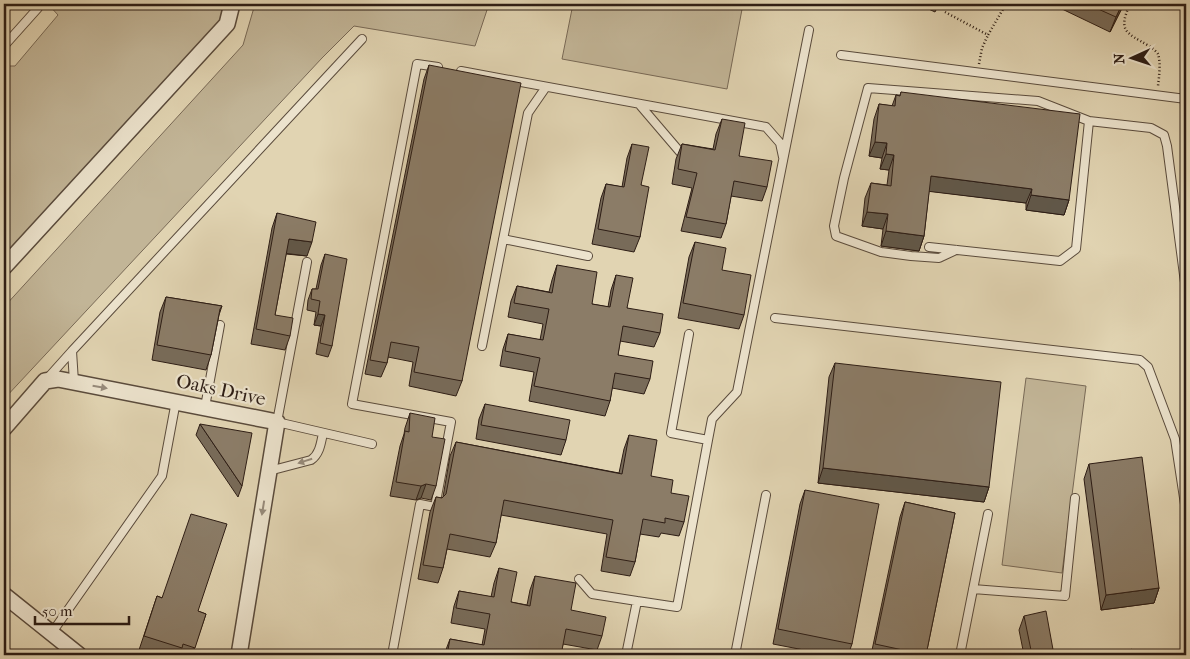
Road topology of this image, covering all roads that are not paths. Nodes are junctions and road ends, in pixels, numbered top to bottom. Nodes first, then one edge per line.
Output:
1 (232, 4) edge
2 (38, 8) dead end
3 (809, 30) dead end
4 (362, 39) dead end
5 (4, 46) edge
6 (841, 55) dead end
7 (445, 68) edge
8 (454, 70) edge
9 (546, 87) junction
10 (1186, 99) edge
11 (639, 104) junction
12 (1089, 121) junction
13 (680, 152) edge
14 (784, 157) junction
15 (503, 239) junction
16 (929, 247) dead end
17 (956, 250) junction
18 (588, 256) dead end
19 (307, 262) dead end
20 (4, 267) edge
21 (1186, 290) edge
22 (775, 318) dead end
23 (220, 325) edge
24 (689, 334) dead end
25 (482, 346) dead end
26 (72, 351) junction
27 (45, 381) junction
28 (74, 382) junction
29 (176, 401) junction
30 (204, 407) junction
31 (277, 422) junction
32 (4, 428) edge
33 (323, 433) junction
34 (708, 440) junction
35 (372, 444) dead end
36 (269, 471) junction
37 (766, 495) dead end
38 (1075, 498) dead end
39 (1186, 511) edge
40 (988, 514) dead end
41 (579, 579) dead end
42 (973, 589) junction
43 (4, 595) edge
44 (637, 601) junction
45 (51, 634) junction
46 (79, 655) edge
47 (239, 655) edge
48 (392, 655) edge
49 (626, 655) edge
50 (735, 655) edge
51 (960, 655) edge

1 - 20 street
2 - 5 lane
3 - 14 lane
4 - 26 lane
6 - 10 lane
7 - 48 lane
8 - 9 lane
9 - 11 lane
9 - 15 lane
11 - 13 lane
11 - 14 lane
12 - 17 lane
12 - 17 lane
12 - 21 lane
14 - 34 lane
15 - 18 lane
15 - 25 lane
16 - 17 lane
19 - 31 lane
22 - 39 lane
23 - 30 lane
24 - 34 lane
26 - 27 lane
26 - 28 lane
27 - 28 street, Oaks Drive
27 - 32 street
28 -> 29 street, Oaks Drive
29 - 30 street, Oaks Drive
29 - 45 lane
30 - 31 street, Oaks Drive
31 - 33 lane
31 - 36 street, Oaks Drive
33 - 35 lane
33 -> 36 lane
34 - 44 lane
36 -> 47 street, Oaks Drive
37 - 50 lane
38 - 42 lane
40 - 42 lane
41 - 44 lane
42 - 51 lane
43 - 45 street
44 - 49 lane
45 - 46 street

